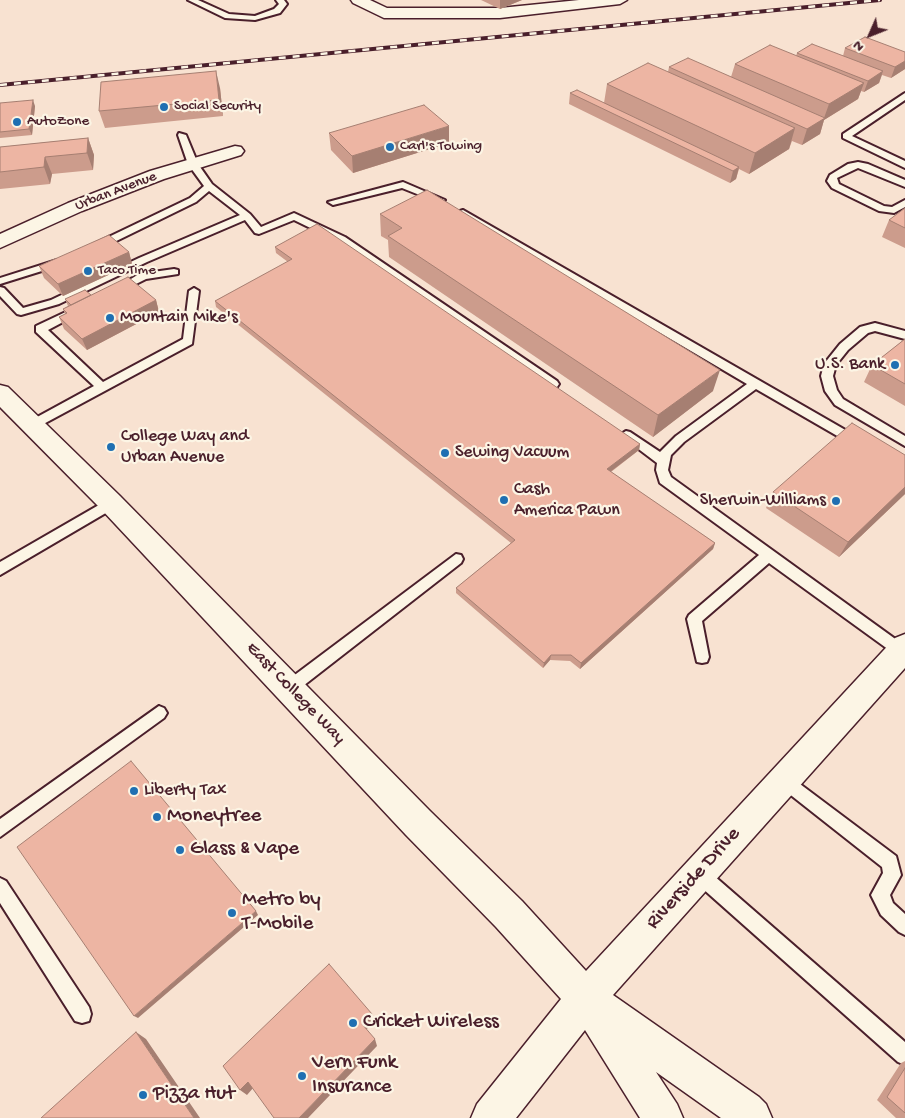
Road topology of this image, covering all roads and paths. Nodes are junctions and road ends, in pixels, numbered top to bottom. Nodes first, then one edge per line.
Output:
1 (192, 0) edge
2 (280, 0) edge
3 (358, 0) edge
4 (620, 0) edge
5 (905, 96) edge
6 (182, 135) dead end
7 (235, 151) dead end
8 (194, 164) junction
9 (905, 165) edge
10 (889, 176) junction
11 (905, 184) edge
12 (209, 186) junction
13 (333, 202) dead end
14 (905, 202) edge
15 (247, 216) junction
16 (0, 242) edge
17 (90, 249) edge
18 (64, 260) edge
19 (174, 272) dead end
20 (0, 281) edge
21 (0, 290) edge
22 (194, 291) dead end
23 (109, 294) edge
24 (5, 303) edge
25 (83, 307) edge
26 (905, 335) edge
27 (756, 383) junction
28 (102, 387) junction
29 (559, 389) edge
30 (0, 393) edge
31 (32, 425) junction
32 (615, 427) edge
33 (905, 442) edge
34 (863, 445) edge
35 (664, 461) junction
36 (111, 503) junction
37 (768, 555) junction
38 (456, 559) dead end
39 (0, 569) edge
40 (903, 649) edge
41 (702, 657) dead end
42 (289, 688) junction
43 (159, 714) dead end
44 (784, 780) junction
45 (0, 829) edge
46 (698, 874) junction
47 (0, 887) edge
48 (905, 926) edge
49 (586, 998) junction
50 (82, 1014) dead end
51 (905, 1056) edge
52 (491, 1118) edge
53 (664, 1118) edge
54 (752, 1118) edge

1 - 2 lane
3 - 4 main road
5 - 9 lane
6 - 8 lane
7 - 8 main road, Urban Avenue
8 - 12 lane
8 - 16 main road, Urban Avenue
9 - 10 lane
10 - 11 lane
10 - 14 lane
12 - 15 lane
12 - 17 lane
13 - 27 lane
15 - 24 lane
15 - 29 lane
18 - 20 lane
19 - 23 lane
21 - 24 lane
22 - 28 lane
25 - 28 lane
26 - 33 lane
27 - 34 lane
27 - 35 lane
28 - 31 lane
30 - 31 main road, East College Way
31 - 36 main road, East College Way
32 - 35 lane
35 - 37 lane
36 - 39 lane
36 - 42 main road, East College Way
37 - 40 lane
37 - 41 lane
38 - 42 lane
40 - 44 main road, Riverside Drive
42 - 49 main road, East College Way
43 - 45 lane
44 - 46 main road, Riverside Drive
44 - 48 lane
46 - 49 main road, Riverside Drive
46 - 51 lane
47 - 50 lane
49 - 52 main road, Riverside Drive
49 - 53 main road, East College Way
49 - 54 main road, East College Way

